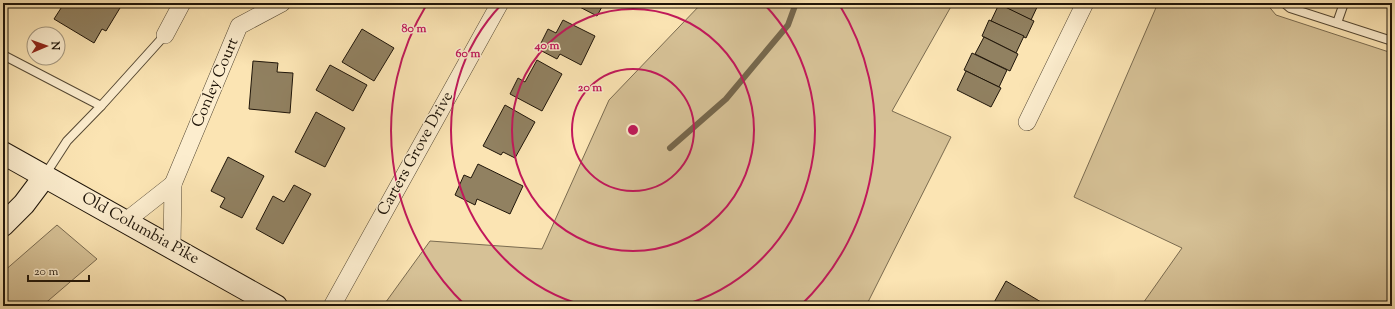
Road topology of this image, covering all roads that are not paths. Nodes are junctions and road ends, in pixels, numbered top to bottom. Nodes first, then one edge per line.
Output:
1 (182, 3) edge
2 (282, 3) edge
3 (500, 3) edge
4 (1085, 3) edge
5 (1284, 3) edge
6 (1344, 3) edge
7 (1337, 23) junction
8 (165, 35) joint
9 (1392, 39) edge
10 (3, 55) edge
11 (101, 106) junction
12 (1027, 122) dead end
13 (3, 153) edge
14 (45, 176) junction
15 (173, 184) junction
16 (126, 221) junction
17 (3, 225) edge
18 (172, 246) junction
19 (276, 306) edge
20 (332, 306) edge

1 - 8 street
2 - 15 street, Conley Court
3 - 20 street, Carters Grove Drive
4 - 12 street
5 - 7 lane
6 - 7 lane
7 - 9 lane
8 - 11 lane
10 - 11 lane
11 - 14 lane
13 - 14 main road, Old Columbia Pike
14 - 16 main road, Old Columbia Pike
14 - 17 main road
15 - 16 street, Conley Court
15 - 18 street, Conley Court
16 - 18 main road, Old Columbia Pike
18 - 19 main road, Old Columbia Pike

